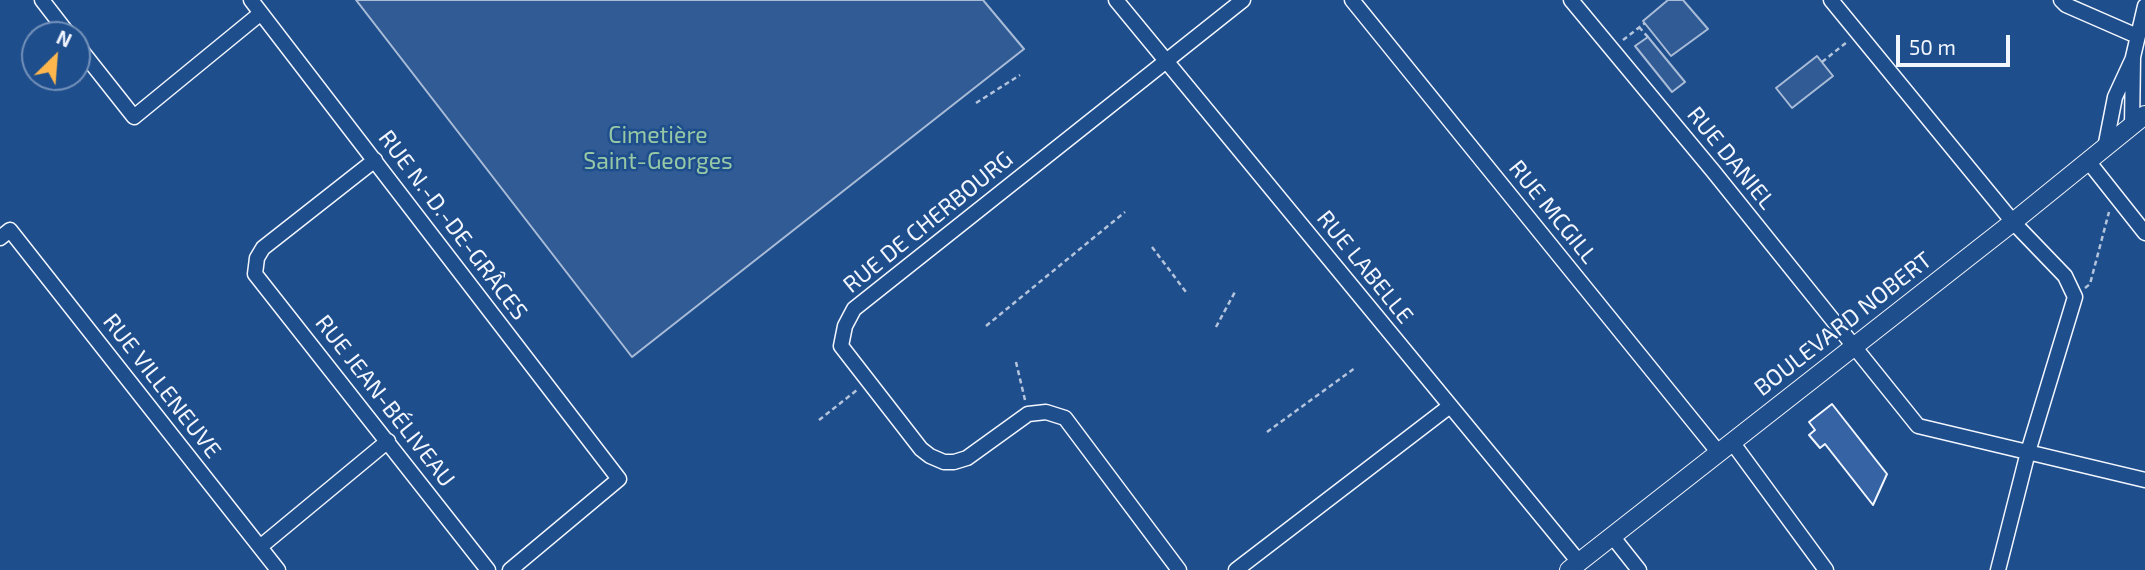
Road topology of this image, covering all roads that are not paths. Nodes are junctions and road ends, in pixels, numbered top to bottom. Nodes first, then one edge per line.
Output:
1 (42, 0) edge
2 (251, 0) edge
3 (1116, 0) edge
4 (1243, 0) edge
5 (1352, 0) edge
6 (1571, 0) edge
7 (1832, 0) edge
8 (2061, 0) edge
9 (2145, 6) edge
10 (261, 13) junction
11 (58, 21) edge
12 (2137, 37) junction
13 (2133, 57) junction
14 (1166, 61) junction
15 (91, 63) edge
16 (2138, 120) edge
17 (2105, 148) junction
18 (375, 160) junction
19 (2088, 161) junction
20 (2013, 222) junction
21 (2145, 233) edge
22 (5, 234) edge
23 (1854, 346) junction
24 (1450, 406) junction
25 (388, 441) junction
26 (1725, 447) junction
27 (2028, 452) junction
28 (2145, 480) edge
29 (1612, 536) junction
30 (260, 547) junction
31 (1574, 566) edge
32 (278, 570) edge
33 (488, 570) edge
34 (510, 570) edge
35 (1179, 570) edge
36 (1236, 570) edge
37 (1639, 570) edge
38 (1826, 570) edge
39 (1998, 570) edge

1 - 11 street
2 - 10 street, RUE N.-D.-DE-GRÂCES
3 - 14 street, RUE LABELLE
4 - 14 street, RUE DE CHERBOURG
5 - 26 street, RUE MCGILL
6 - 23 street, RUE DANIEL
7 - 20 street
8 - 12 street
9 - 12 street
10 - 15 street
10 - 18 street, RUE N.-D.-DE-GRÂCES
12 - 13 street
13 - 16 street
13 - 17 street
14 - 24 street, RUE LABELLE
14 - 35 street, RUE DE CHERBOURG
16 - 17 street, BOULEVARD NOBERT
17 - 19 street, BOULEVARD NOBERT
18 - 25 street, RUE JEAN-BÉLIVEAU
18 - 34 street, RUE N.-D.-DE-GRÂCES
19 - 20 street, BOULEVARD NOBERT
19 - 21 street
20 - 23 street, BOULEVARD NOBERT
20 - 27 street
22 - 30 street, RUE VILLENEUVE
23 - 26 street, BOULEVARD NOBERT
23 - 27 street, RUE DANIEL
24 - 31 street, RUE LABELLE
24 - 36 street
25 - 30 street
25 - 33 street, RUE JEAN-BÉLIVEAU
26 - 29 street, BOULEVARD NOBERT
26 - 38 street, RUE MCGILL
27 - 28 street, RUE DANIEL
27 - 39 street
29 - 31 street, BOULEVARD NOBERT
29 - 37 street
30 - 32 street, RUE VILLENEUVE

